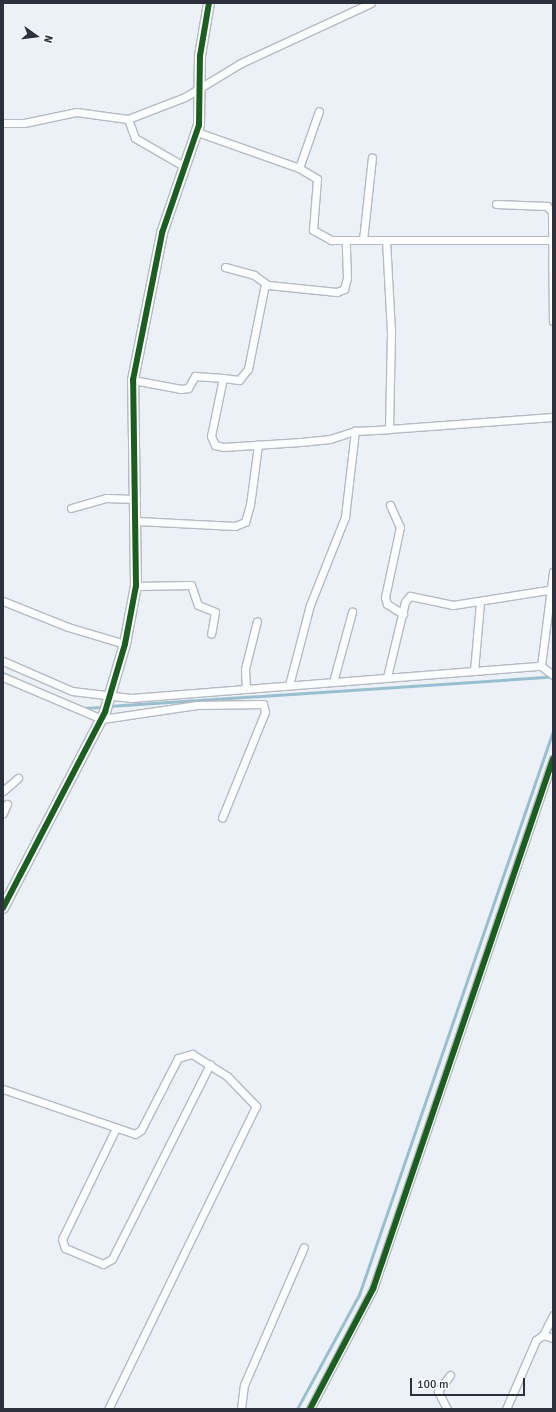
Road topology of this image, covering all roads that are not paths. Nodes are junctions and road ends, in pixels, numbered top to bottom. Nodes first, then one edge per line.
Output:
1 (209, 3) edge
2 (371, 3) edge
3 (201, 89) junction
4 (319, 111) dead end
5 (128, 119) junction
6 (3, 122) edge
7 (197, 132) junction
8 (372, 157) dead end
9 (185, 167) junction
10 (298, 168) junction
11 (496, 204) dead end
12 (363, 240) junction
13 (553, 240) edge
14 (346, 241) junction
15 (386, 241) junction
16 (225, 267) dead end
17 (265, 284) junction
18 (553, 321) edge
19 (223, 378) junction
20 (133, 380) junction
21 (553, 417) edge
22 (389, 429) junction
23 (355, 431) junction
24 (258, 445) junction
25 (136, 499) junction
26 (390, 505) dead end
27 (71, 508) dead end
28 (137, 521) junction
29 (553, 572) edge
30 (136, 586) junction
31 (548, 590) junction
32 (3, 601) edge
33 (480, 602) junction
34 (352, 612) dead end
35 (402, 614) junction
36 (257, 621) dead end
37 (211, 634) dead end
38 (125, 644) junction
39 (3, 661) edge
40 (541, 666) junction
41 (474, 671) junction
42 (553, 675) edge
43 (3, 677) edge
44 (387, 678) junction
45 (333, 682) junction
46 (289, 685) junction
47 (246, 689) junction
48 (110, 696) junction
49 (104, 715) junction
50 (553, 759) edge
51 (18, 778) dead end
52 (3, 791) edge
53 (7, 804) dead end
54 (3, 813) edge
55 (222, 818) dead end
56 (3, 908) edge
57 (210, 1064) junction
58 (3, 1089) edge
59 (116, 1128) junction
60 (304, 1247) dead end
61 (553, 1315) edge
62 (543, 1335) junction
63 (553, 1338) edge
64 (450, 1374) dead end
65 (108, 1409) edge
66 (241, 1409) edge
67 (310, 1409) edge
68 (447, 1409) edge
69 (506, 1409) edge

1 - 3 street
2 - 3 street
3 - 5 street
3 - 7 street
4 - 10 street
5 - 6 street
5 - 9 street
7 - 9 street
7 - 10 street
8 - 12 street
9 - 20 street
10 - 14 street
11 - 13 street
12 - 14 street
12 - 15 street
13 - 15 street
13 - 18 street
14 - 17 street
15 - 22 street
16 - 17 street
17 - 19 street
19 - 20 street
19 - 24 street
20 - 25 street
21 - 22 street
22 - 23 street
23 - 24 street
23 - 46 street
24 - 28 street
25 - 27 street
25 - 28 street
26 - 35 street
28 - 30 street
29 - 31 street
30 - 37 street
30 - 38 street
31 - 33 street
31 - 40 street
32 - 38 street
33 - 35 street
33 - 41 street
34 - 45 street
35 - 44 street
36 - 47 street
38 - 48 street
39 - 48 street
40 - 41 street
40 - 42 street
41 - 44 street
43 - 49 street
44 - 45 street
45 - 46 street
46 - 47 street
47 - 48 street
48 - 49 street
49 - 55 street
49 - 56 street
50 - 67 street
51 - 52 street
53 - 54 street
57 - 59 street
57 - 59 street
57 - 65 street
58 - 59 street
60 - 66 street
61 - 62 street
62 - 63 street
62 - 69 street
64 - 68 street

